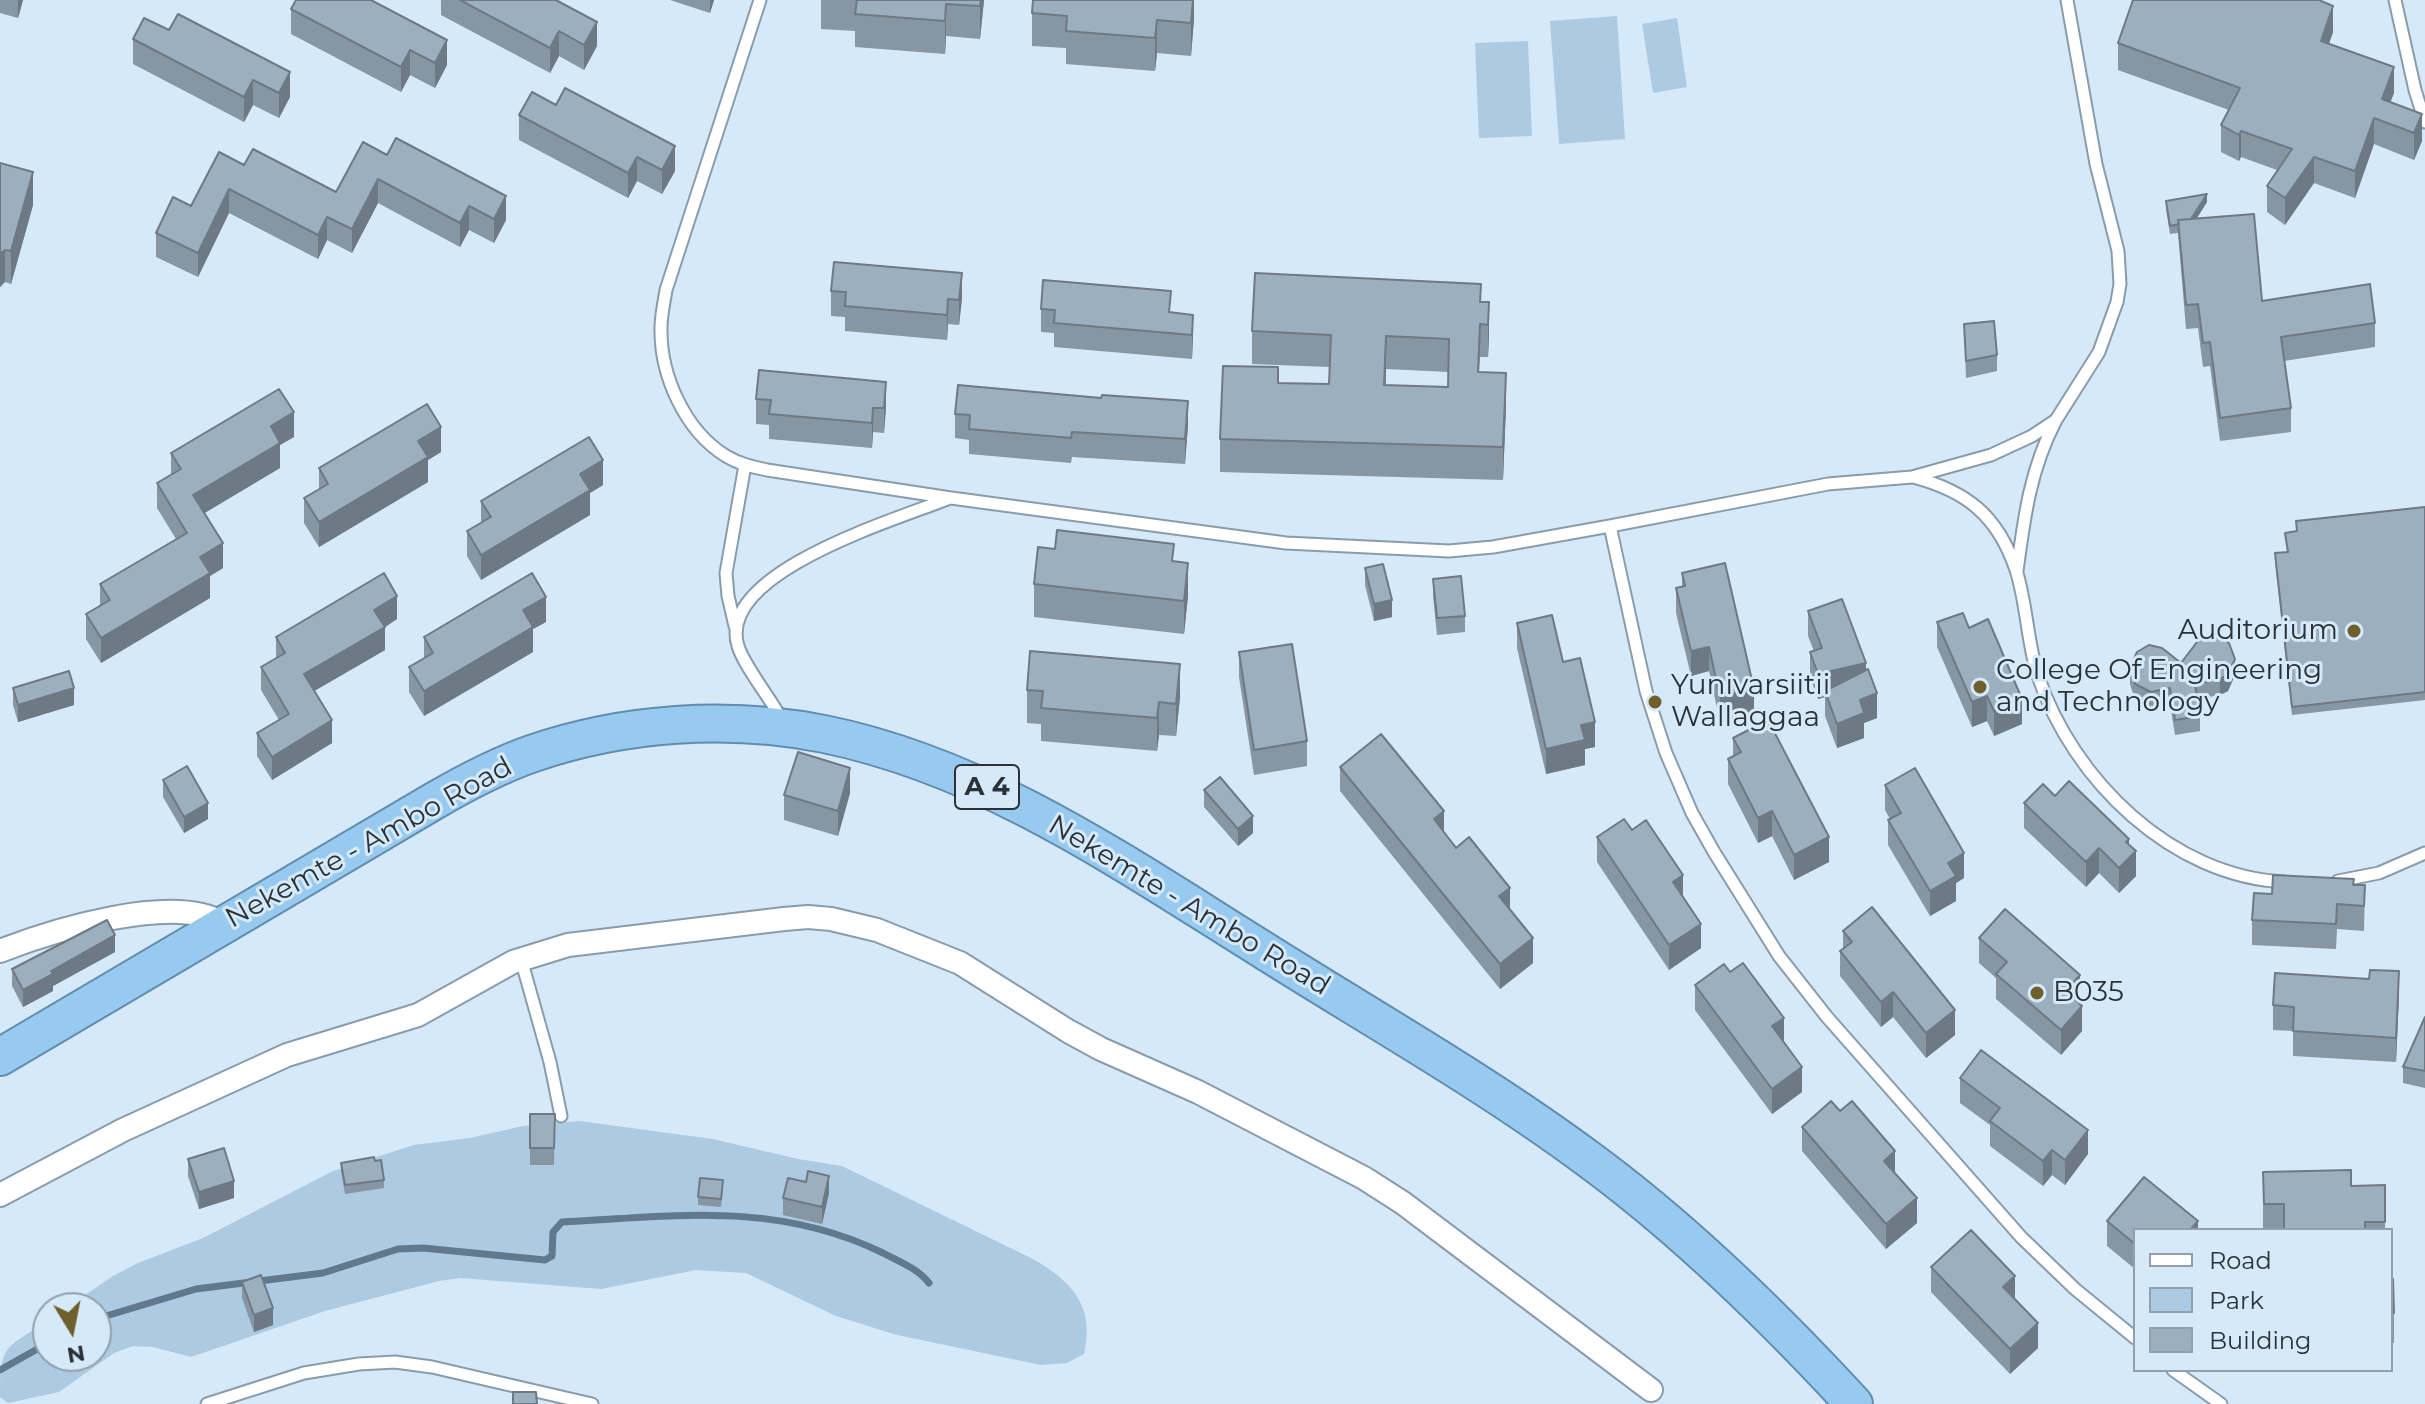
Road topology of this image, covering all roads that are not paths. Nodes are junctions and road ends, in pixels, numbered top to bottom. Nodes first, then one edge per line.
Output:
1 (760, 0) edge
2 (2067, 0) edge
3 (2395, 0) edge
4 (2425, 122) edge
5 (2056, 420) junction
6 (745, 465) junction
7 (1912, 477) junction
8 (951, 498) junction
9 (1610, 526) junction
10 (2017, 571) junction
11 (736, 631) junction
12 (786, 729) junction
13 (2425, 853) edge
14 (2295, 882) edge
15 (2322, 882) edge
16 (224, 924) junction
17 (0, 951) edge
18 (521, 959) junction
19 (0, 1057) edge
20 (561, 1116) dead end
21 (0, 1195) edge
22 (2133, 1336) edge
23 (2175, 1372) edge
24 (1651, 1390) dead end
25 (2210, 1400) edge
26 (207, 1404) edge
27 (592, 1404) edge
28 (1854, 1404) edge
29 (2221, 1404) edge

1 - 6 lane
2 - 5 lane
3 - 4 lane
5 - 7 lane
5 - 10 lane
6 - 8 lane
6 - 11 lane
7 - 9 lane
7 - 10 lane
8 - 9 lane
8 - 11 lane
9 - 22 lane
10 - 14 lane
11 - 12 lane
12 - 16 highway, Nekemte - Ambo Road / A 4
12 - 28 highway, Nekemte - Ambo Road / A 4
13 - 15 lane
16 - 17 street
16 - 19 highway, Nekemte - Ambo Road / A 4
18 - 20 lane
18 - 21 street
18 - 24 street
23 - 25 lane
25 - 29 lane
26 - 27 lane

